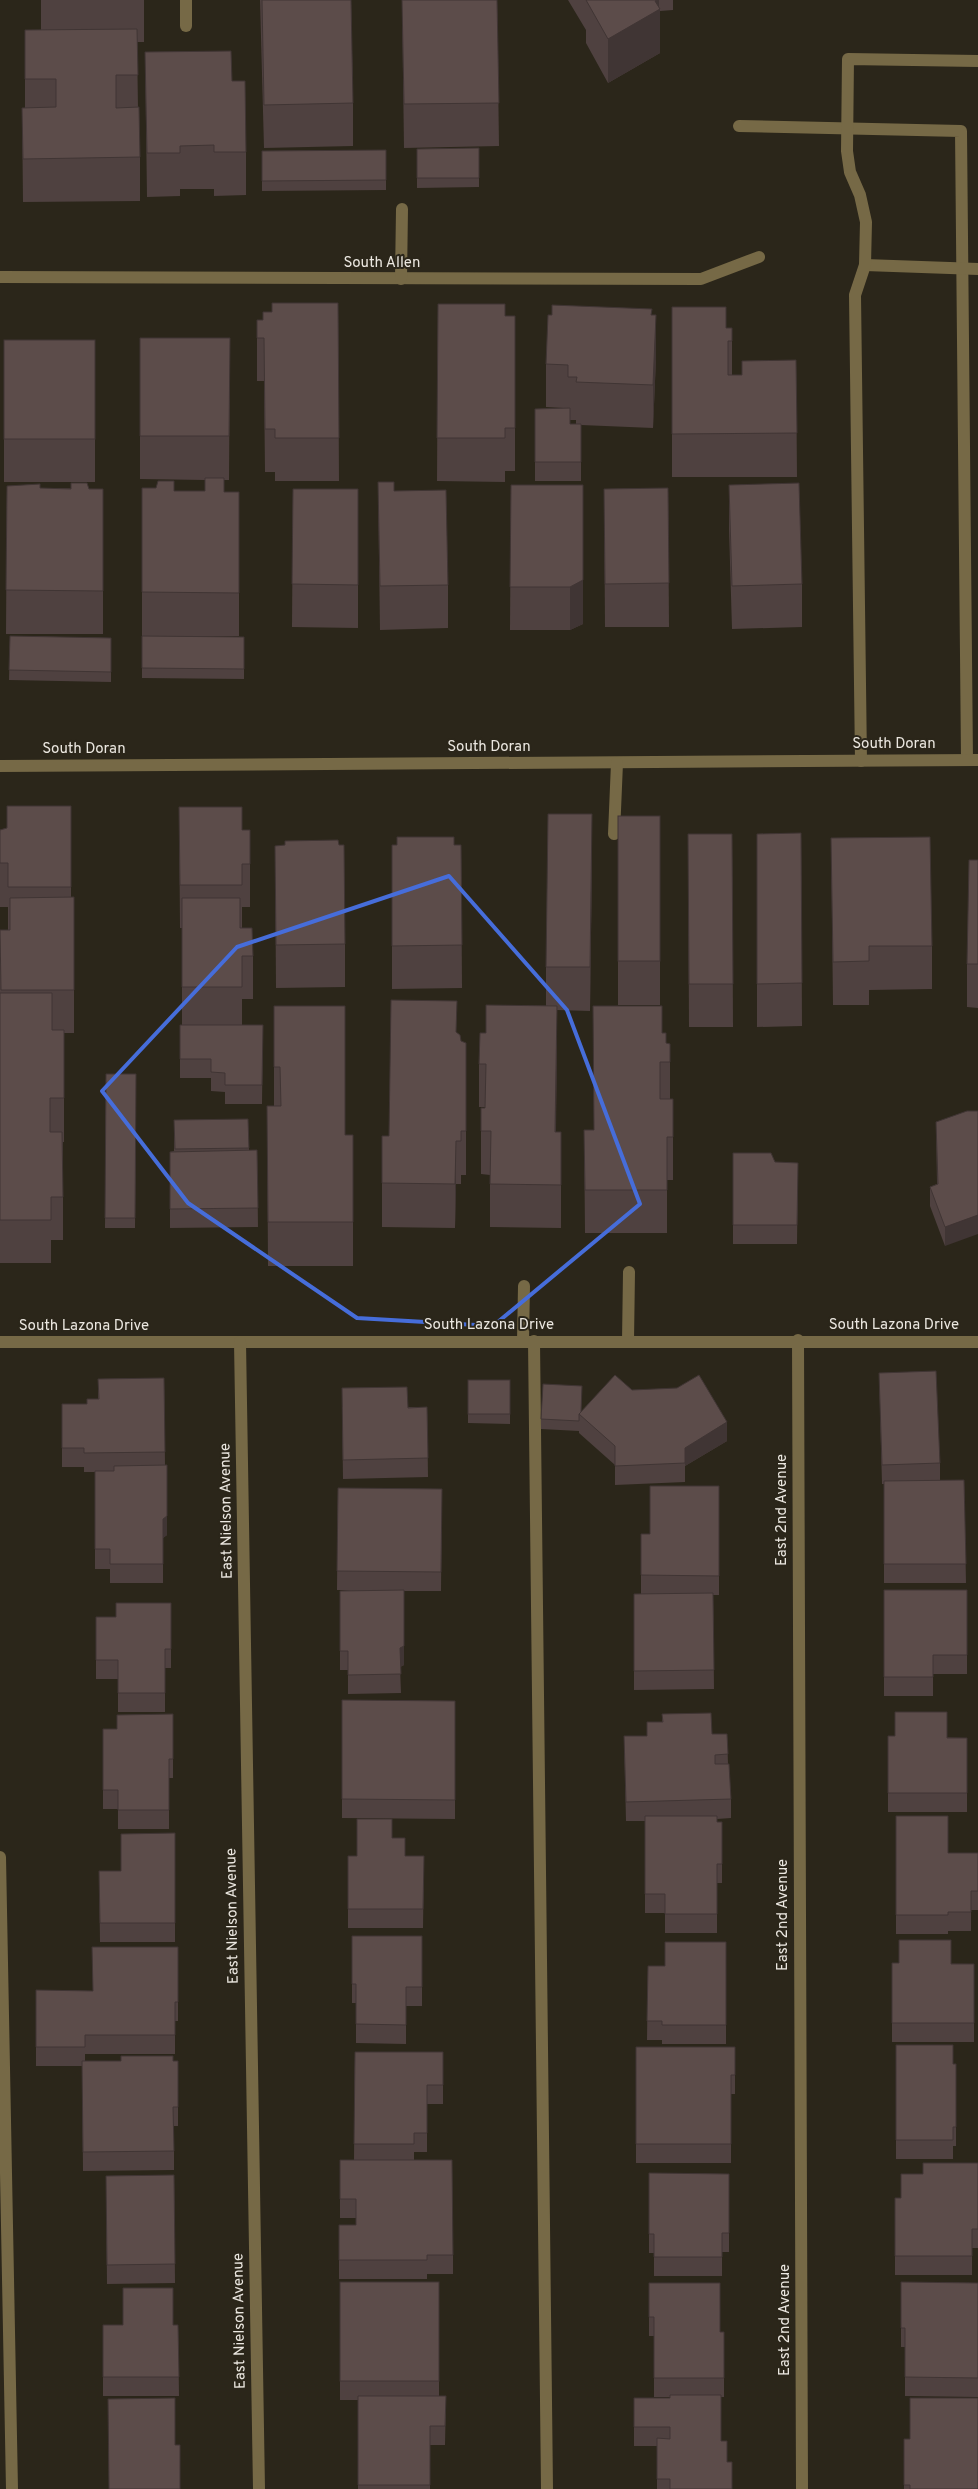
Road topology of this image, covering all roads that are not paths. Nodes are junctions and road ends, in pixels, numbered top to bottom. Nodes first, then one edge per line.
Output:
1 (186, 0) edge
2 (186, 26) dead end
3 (978, 60) edge
4 (739, 126) dead end
5 (847, 128) junction
6 (402, 209) dead end
7 (759, 257) dead end
8 (865, 265) junction
9 (962, 268) junction
10 (978, 269) edge
11 (0, 278) edge
12 (400, 279) junction
13 (973, 760) edge
14 (861, 761) junction
15 (617, 763) junction
16 (0, 766) edge
17 (614, 834) dead end
18 (629, 1272) dead end
19 (524, 1286) dead end
20 (798, 1340) junction
21 (528, 1341) junction
22 (628, 1341) junction
23 (0, 1342) edge
24 (240, 1342) junction
25 (978, 1342) edge
26 (0, 1857) edge
27 (12, 2489) edge
28 (259, 2489) edge
29 (547, 2489) edge
30 (802, 2489) edge

1 - 2 street
3 - 5 street
4 - 5 street
5 - 8 street
5 - 9 street
6 - 12 street
7 - 12 street, South Allen
8 - 9 street
8 - 14 street
9 - 10 street
9 - 13 street
11 - 12 street, South Allen
13 - 14 street, South Doran
14 - 15 street, South Doran
15 - 16 street, South Doran
15 - 17 street
18 - 22 street
19 - 21 street
20 - 22 street, South Lazona Drive
20 - 25 street, South Lazona Drive
20 - 30 street, East 2nd Avenue
21 - 22 street, South Lazona Drive
21 - 24 street, South Lazona Drive
21 - 29 street
23 - 24 street, South Lazona Drive
24 - 28 street, East Nielson Avenue
26 - 27 street

